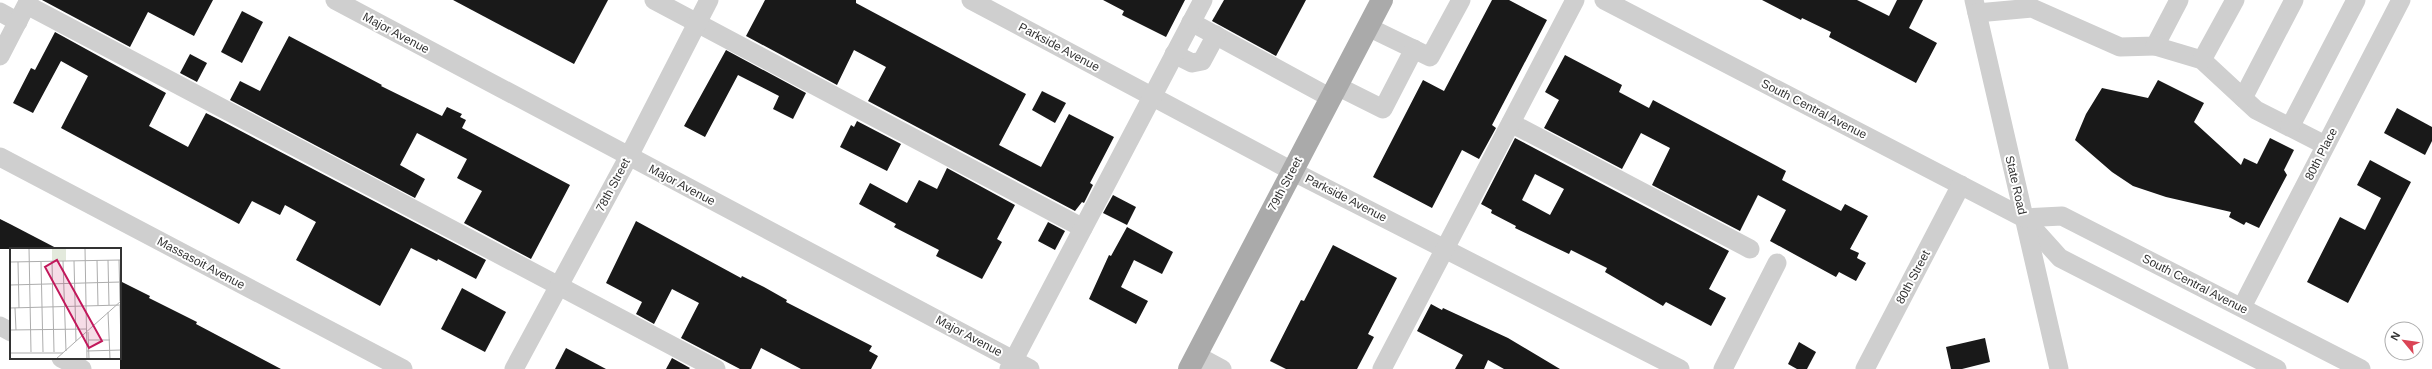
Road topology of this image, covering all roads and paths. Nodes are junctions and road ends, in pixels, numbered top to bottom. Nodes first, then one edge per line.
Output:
1 (335, 0) edge
2 (654, 0) edge
3 (709, 0) edge
4 (971, 0) edge
5 (1203, 0) edge
6 (1382, 0) edge
7 (1461, 0) edge
8 (1575, 0) edge
9 (1604, 0) edge
10 (2179, 0) edge
11 (2235, 0) edge
12 (2294, 0) edge
13 (2356, 0) edge
14 (2401, 0) edge
15 (28, 2) edge
16 (1628, 6) edge
17 (1976, 6) edge
18 (0, 12) edge
19 (18, 22) junction
20 (1191, 22) junction
21 (697, 23) junction
22 (1368, 27) junction
23 (1216, 35) junction
24 (2156, 46) junction
25 (1414, 49) junction
26 (1174, 54) junction
27 (0, 56) edge
28 (2202, 60) junction
29 (1334, 92) junction
30 (1152, 97) junction
31 (2243, 98) junction
32 (1511, 123) junction
33 (2290, 127) junction
34 (2325, 145) junction
35 (628, 156) junction
36 (0, 157) edge
37 (1292, 171) junction
38 (1961, 185) junction
39 (2024, 218) junction
40 (1083, 228) junction
41 (1445, 249) junction
42 (1750, 249) dead end
43 (1777, 262) dead end
44 (559, 286) junction
45 (2242, 308) junction
46 (0, 326) edge
47 (10, 331) edge
48 (63, 359) edge
49 (1193, 362) edge
50 (1011, 365) edge
51 (82, 369) edge
52 (403, 369) edge
53 (514, 369) edge
54 (716, 369) edge
55 (1030, 369) edge
56 (1222, 369) edge
57 (1382, 369) edge
58 (1680, 369) edge
59 (1723, 369) edge
60 (1865, 369) edge
61 (2059, 369) edge
62 (2277, 369) edge
63 (2361, 369) edge

1 - 35 street, Major Avenue
2 - 21 street
3 - 21 street, 78th Street
4 - 30 street, Parkside Avenue
5 - 20 street
6 - 22 main road, 79th Street
7 - 25 street
8 - 32 street
9 - 16 street, South Central Avenue
10 - 24 street
11 - 28 street
12 - 31 street
13 - 33 street
14 - 34 street, 80th Place
15 - 19 street
15 - 44 street
16 - 38 street, South Central Avenue
17 - 24 street
17 - 39 street, State Road
18 - 19 street
19 - 27 street
20 - 23 street
20 - 26 street
21 - 35 street, 78th Street
21 - 40 street
22 - 25 street
22 - 29 main road, 79th Street
23 - 26 street
23 - 29 street
24 - 28 street
25 - 29 street
26 - 30 street
28 - 31 street
29 - 37 main road, 79th Street
30 - 37 street, Parkside Avenue
30 - 40 street
31 - 33 street
32 - 41 street
32 - 42 street
33 - 34 street
34 - 45 street, 80th Place
35 - 44 street, 78th Street
35 - 50 street, Major Avenue
36 - 52 street, Massasoit Avenue
37 - 41 street, Parkside Avenue
37 - 49 main road, 79th Street
38 - 39 street, South Central Avenue
38 - 60 street, 80th Street
39 - 45 street, South Central Avenue
39 - 61 street, State Road
39 - 62 street, South Central Avenue
40 - 50 street
41 - 57 street
41 - 58 street, Parkside Avenue
43 - 59 street
44 - 53 street, 78th Street
44 - 54 street
45 - 63 street, South Central Avenue
46 - 47 street
48 - 51 street
49 - 56 street
50 - 55 street, Major Avenue

